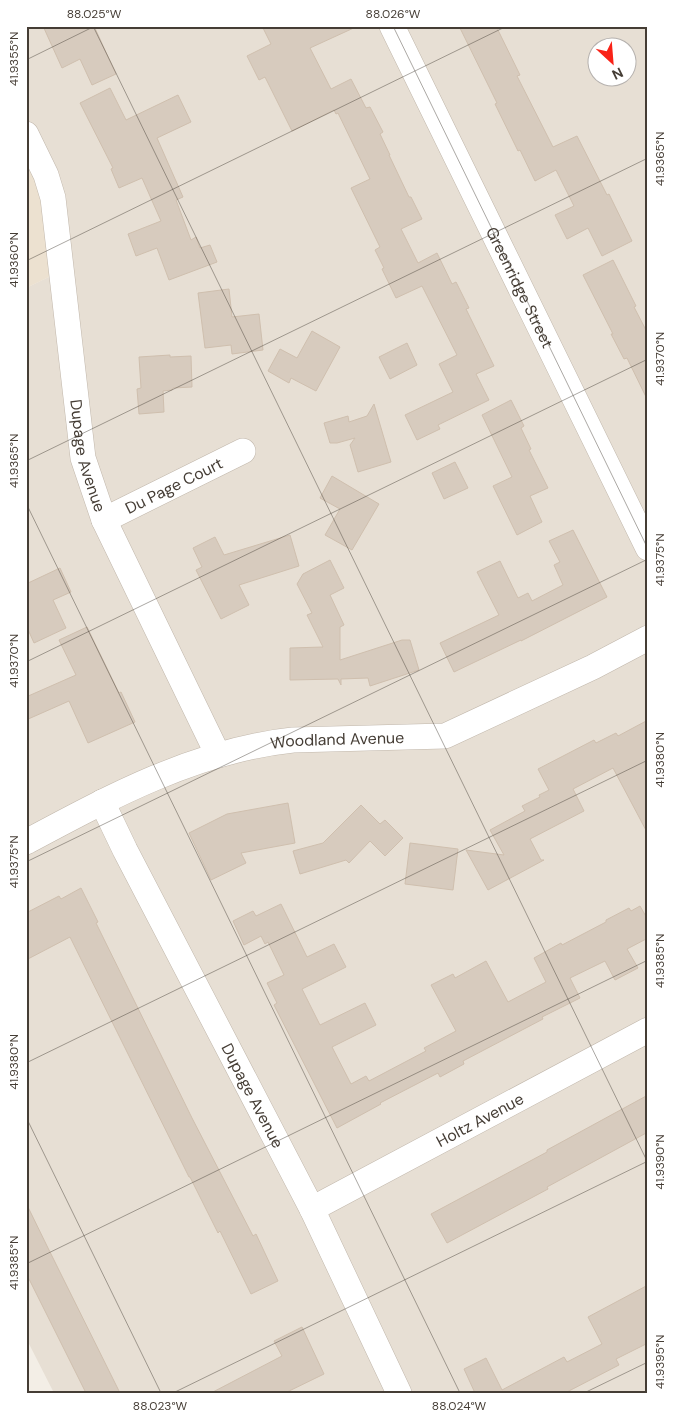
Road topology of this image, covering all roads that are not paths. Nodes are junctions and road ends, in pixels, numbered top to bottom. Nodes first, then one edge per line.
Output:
1 (392, 26) edge
2 (26, 134) edge
3 (243, 451) dead end
4 (104, 520) junction
5 (648, 548) edge
6 (648, 638) edge
7 (218, 755) junction
8 (102, 802) junction
9 (26, 842) edge
10 (648, 1030) edge
11 (312, 1209) junction
12 (399, 1393) edge

1 - 5 street, Greenridge Street
2 - 4 street, Dupage Avenue
3 - 4 street, Du Page Court
4 - 7 street, Dupage Avenue
6 - 7 street, Woodland Avenue
7 - 8 street, Woodland Avenue
8 - 9 street, Woodland Avenue
8 - 11 street, Dupage Avenue
10 - 11 street, Holtz Avenue
11 - 12 street, Dupage Avenue

